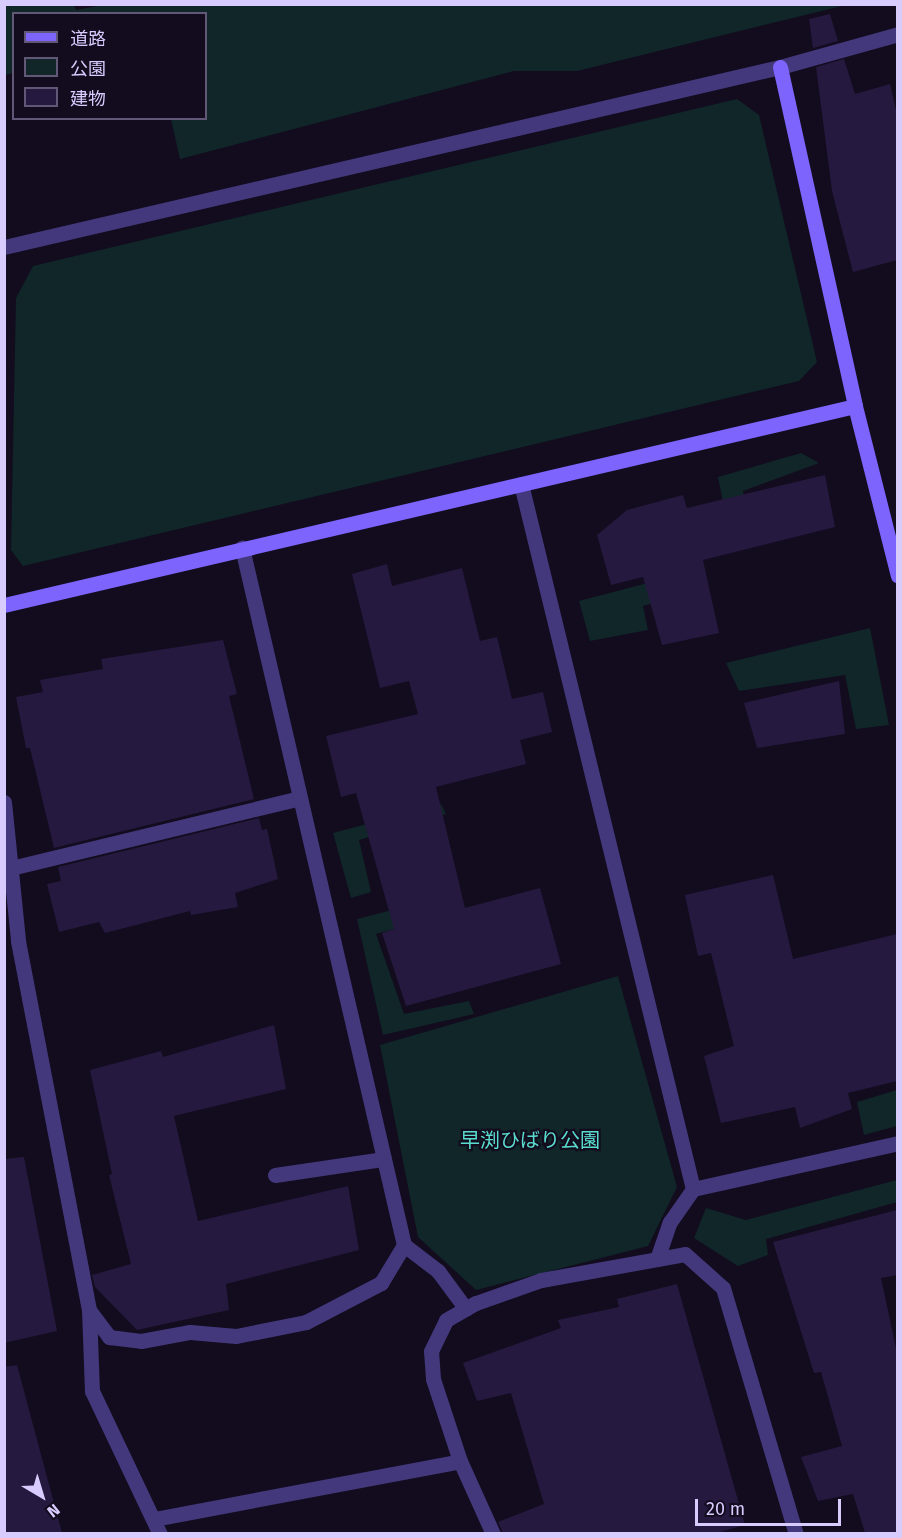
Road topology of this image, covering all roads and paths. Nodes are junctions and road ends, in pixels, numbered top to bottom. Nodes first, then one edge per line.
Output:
1 (897, 34) edge
2 (780, 67) junction
3 (4, 246) edge
4 (855, 406) junction
5 (521, 484) junction
6 (242, 548) junction
7 (897, 576) edge
8 (4, 605) edge
9 (300, 798) junction
10 (4, 802) edge
11 (11, 868) junction
12 (897, 1143) edge
13 (384, 1159) junction
14 (275, 1175) dead end
15 (693, 1189) junction
16 (404, 1245) junction
17 (657, 1258) junction
18 (466, 1309) junction
19 (89, 1311) junction
20 (460, 1461) junction
21 (157, 1526) edge
22 (493, 1533) edge
23 (796, 1533) edge

1 - 2 street
2 - 3 street
2 - 4 street
4 - 5 street
4 - 7 street
5 - 6 street
5 - 15 street
6 - 8 street
6 - 9 street
9 - 11 street
9 - 13 street
10 - 11 street
11 - 19 street
12 - 15 street
13 - 14 street
13 - 16 street
15 - 17 street
16 - 18 street
16 - 19 street
17 - 18 street
17 - 23 street
18 - 20 street
19 - 21 street
20 - 21 street
20 - 22 street

